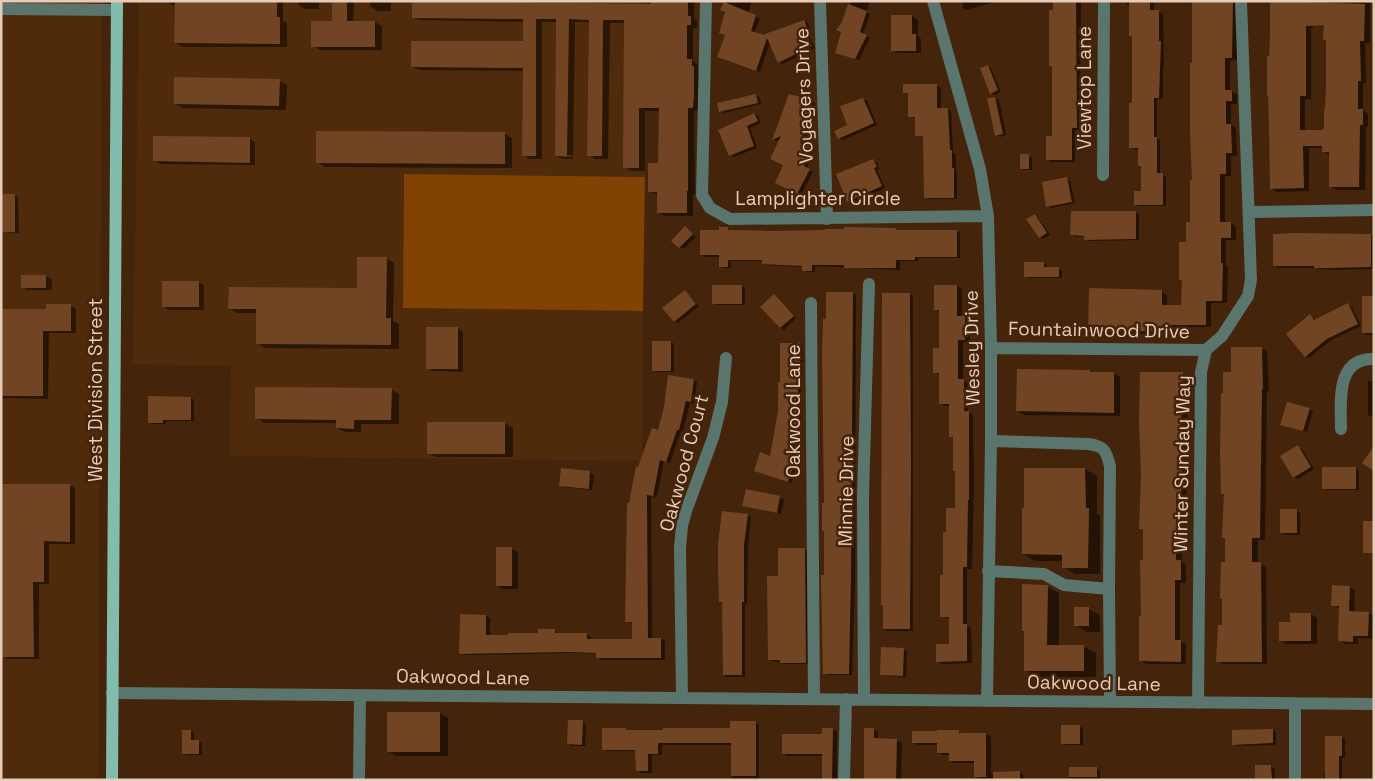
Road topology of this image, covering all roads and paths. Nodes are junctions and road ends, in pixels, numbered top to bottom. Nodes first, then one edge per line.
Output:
1 (706, 1) edge
2 (820, 1) edge
3 (933, 1) edge
4 (1104, 1) edge
5 (1241, 1) edge
6 (117, 6) edge
7 (1, 9) edge
8 (1103, 175) dead end
9 (1374, 210) edge
10 (1249, 212) junction
11 (988, 216) junction
12 (827, 219) junction
13 (869, 284) dead end
14 (811, 303) dead end
15 (991, 348) junction
16 (1206, 350) junction
17 (726, 358) dead end
18 (1374, 359) edge
19 (1340, 429) dead end
20 (991, 441) junction
21 (988, 571) junction
22 (1109, 589) junction
23 (112, 692) junction
24 (360, 695) junction
25 (682, 698) junction
26 (814, 699) junction
27 (846, 699) junction
28 (864, 699) junction
29 (987, 700) junction
30 (1110, 702) junction
31 (1198, 703) junction
32 (1295, 703) junction
33 (1374, 704) edge
34 (112, 780) edge
35 (359, 780) edge
36 (844, 780) edge
37 (1295, 780) edge

1 - 12 street, Lamplighter Circle
2 - 12 street, Voyagers Drive
3 - 11 street, Wesley Drive
4 - 8 street, Viewtop Lane
5 - 10 street, Winter Sunday Way
6 - 7 street
6 - 23 main road, West Division Street
9 - 10 street
10 - 16 street, Winter Sunday Way
11 - 12 street, Lamplighter Circle
11 - 15 street, Wesley Drive
13 - 28 street, Minnie Drive
14 - 26 street, Oakwood Lane
15 - 16 street, Fountainwood Drive
15 - 20 street, Wesley Drive
16 - 31 street, Winter Sunday Way
17 - 25 street, Oakwood Court
18 - 19 street
20 - 21 street, Wesley Drive
20 - 22 street
21 - 22 street
21 - 29 street, Wesley Drive
22 - 30 street
23 - 24 street, Oakwood Lane
23 - 34 main road, West Division Street
24 - 25 street, Oakwood Lane
24 - 35 street
25 - 26 street, Oakwood Lane
26 - 27 street, Oakwood Lane
27 - 28 street, Oakwood Lane
27 - 36 street
28 - 29 street, Oakwood Lane
29 - 30 street, Oakwood Lane
30 - 31 street, Oakwood Lane
31 - 32 street, Oakwood Lane
32 - 33 street, Oakwood Lane
32 - 37 street

